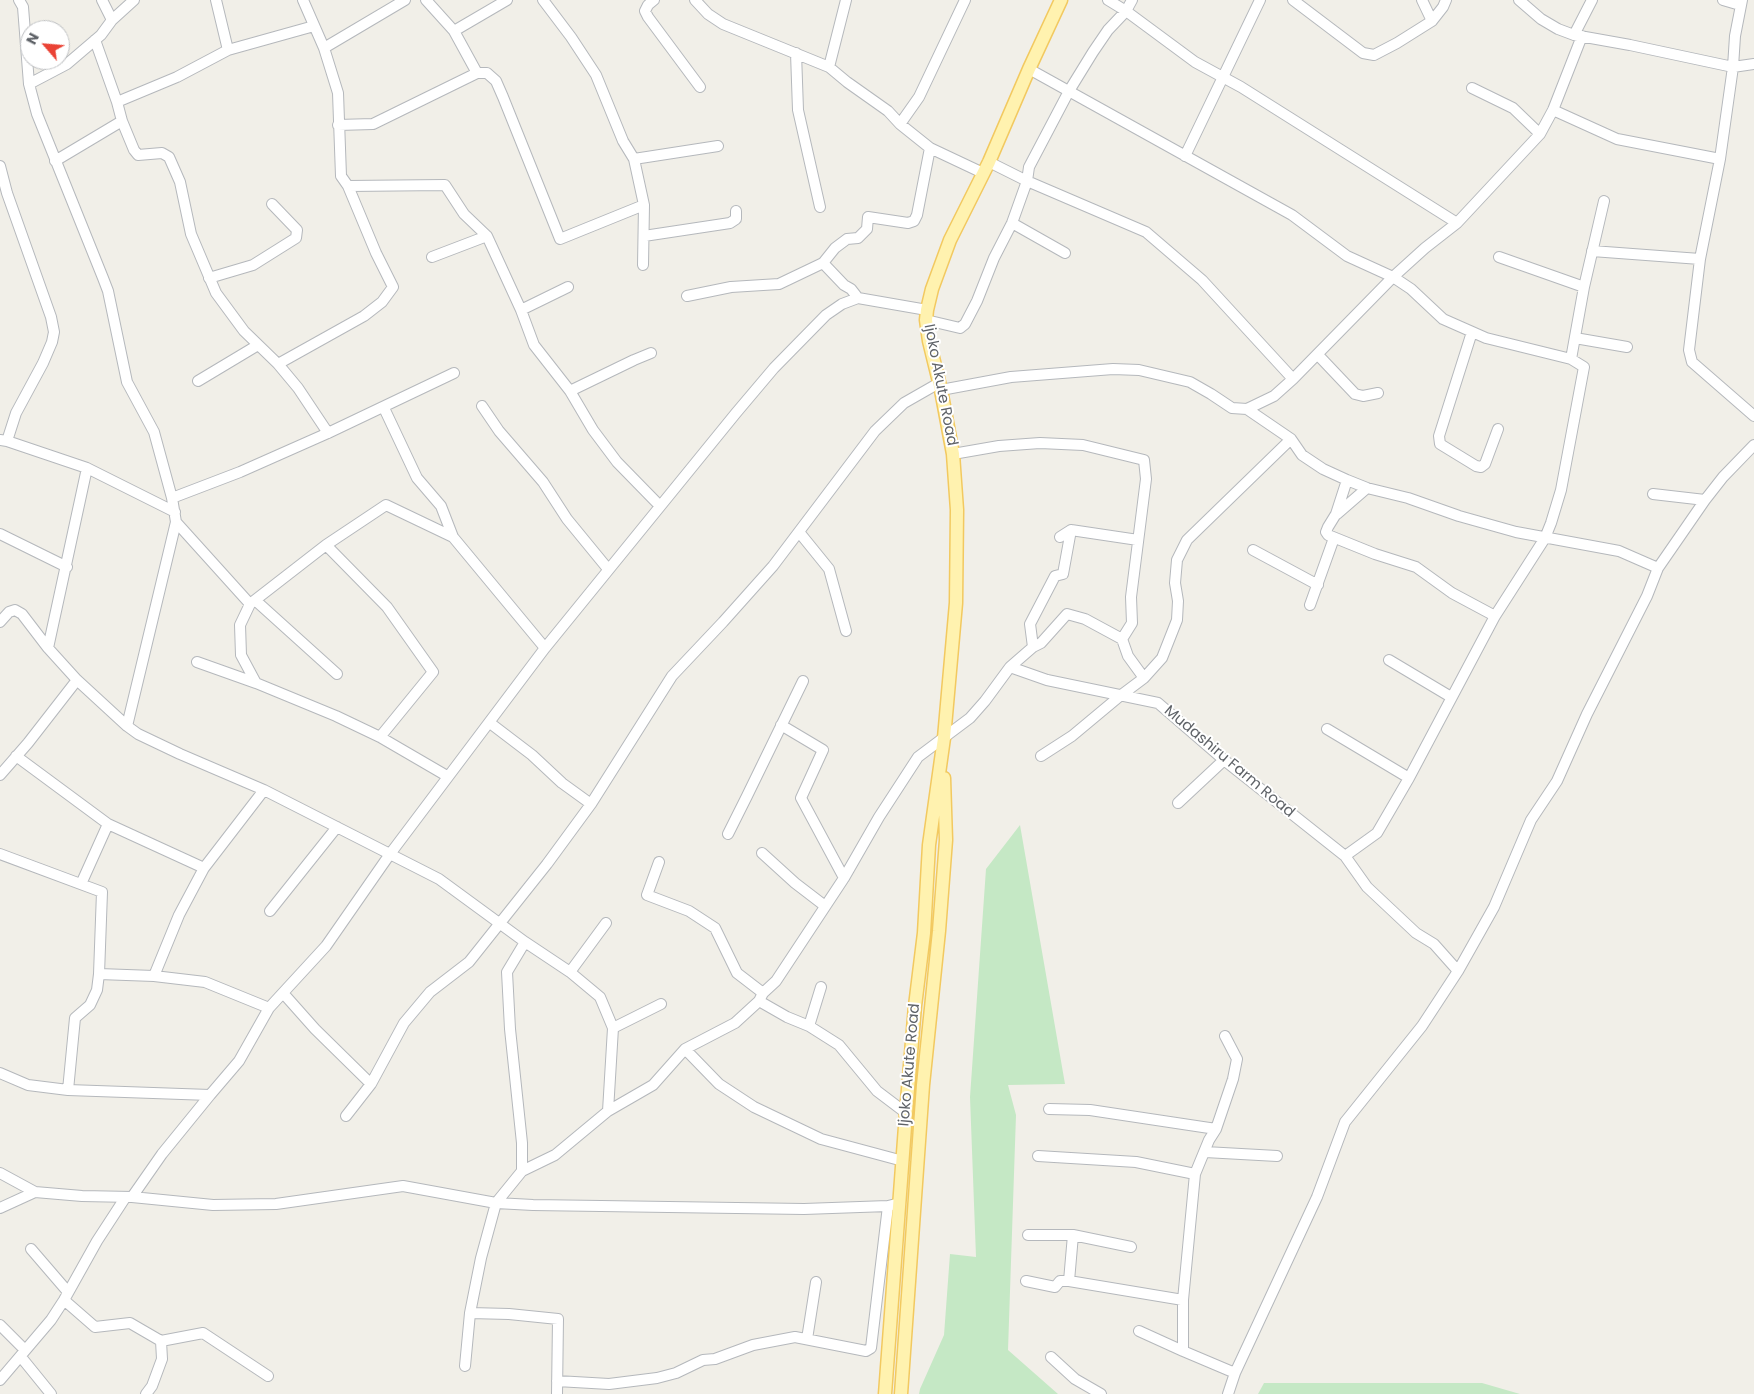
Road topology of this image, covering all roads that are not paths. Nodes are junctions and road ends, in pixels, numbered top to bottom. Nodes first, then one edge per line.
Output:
1 (19, 0) edge
2 (102, 0) edge
3 (134, 0) edge
4 (216, 0) edge
5 (303, 0) edge
6 (405, 0) edge
7 (426, 0) edge
8 (507, 0) edge
9 (544, 0) edge
10 (654, 0) edge
11 (695, 0) edge
12 (846, 0) edge
13 (965, 0) edge
14 (1108, 0) edge
15 (1132, 0) edge
16 (1260, 0) edge
17 (1293, 0) edge
18 (1422, 0) edge
19 (1446, 0) edge
20 (1519, 0) edge
21 (1592, 0) edge
22 (1723, 0) edge
23 (1056, 2) edge
24 (1741, 2) edge
25 (1126, 11) junction
26 (112, 20) junction
27 (1432, 21) junction
28 (314, 26) junction
29 (454, 31) junction
30 (1578, 36) junction
31 (96, 40) junction
32 (324, 48) junction
33 (228, 50) junction
34 (796, 53) junction
35 (1754, 64) edge
36 (829, 67) junction
37 (1733, 67) junction
38 (1029, 68) junction
39 (477, 73) junction
40 (1223, 77) junction
41 (29, 84) junction
42 (700, 87) dead end
43 (1472, 88) dead end
44 (1069, 91) junction
45 (117, 102) junction
46 (1552, 110) junction
47 (122, 121) junction
48 (900, 124) junction
49 (338, 125) junction
50 (1540, 134) junction
51 (718, 146) dead end
52 (930, 148) junction
53 (1185, 156) junction
54 (634, 159) junction
55 (1720, 159) junction
56 (55, 161) junction
57 (0, 166) edge
58 (986, 168) junction
59 (1027, 181) junction
60 (348, 186) junction
61 (3, 194) edge
62 (1604, 201) dead end
63 (272, 204) dead end
64 (644, 205) junction
65 (820, 208) dead end
66 (736, 211) dead end
67 (1012, 223) junction
68 (1457, 223) junction
69 (487, 236) junction
70 (644, 236) junction
71 (1592, 251) junction
72 (1065, 253) dead end
73 (432, 257) dead end
74 (1499, 257) dead end
75 (1700, 260) junction
76 (823, 263) junction
77 (642, 265) dead end
78 (1393, 277) junction
79 (209, 278) junction
80 (568, 287) dead end
81 (1584, 287) junction
82 (687, 296) dead end
83 (858, 298) junction
84 (521, 310) junction
85 (927, 315) junction
86 (1472, 332) junction
87 (1575, 338) junction
88 (258, 345) junction
89 (1627, 347) dead end
90 (651, 353) dead end
91 (1318, 355) junction
92 (1571, 359) junction
93 (278, 364) junction
94 (454, 373) dead end
95 (1293, 379) junction
96 (198, 381) dead end
97 (940, 387) junction
98 (570, 391) junction
99 (1378, 393) dead end
100 (482, 406) dead end
101 (384, 408) junction
102 (1247, 409) junction
103 (1754, 416) edge
104 (1498, 429) dead end
105 (328, 433) junction
106 (1291, 440) junction
107 (4, 441) edge
108 (1754, 445) edge
109 (953, 454) junction
110 (87, 468) junction
111 (1347, 480) junction
112 (1368, 488) junction
113 (1652, 494) dead end
114 (172, 498) junction
115 (1705, 500) junction
116 (660, 506) junction
117 (1336, 514) junction
118 (175, 517) junction
119 (1071, 530) junction
120 (800, 532) junction
121 (0, 534) edge
122 (453, 537) junction
123 (1060, 537) dead end
124 (1334, 538) junction
125 (1545, 538) junction
126 (1138, 540) junction
127 (326, 545) junction
128 (1253, 550) dead end
129 (67, 567) junction
130 (1658, 568) junction
131 (608, 569) junction
132 (1318, 585) junction
133 (253, 602) junction
134 (1310, 605) dead end
135 (1495, 616) junction
136 (0, 622) edge
137 (846, 631) dead end
138 (1122, 639) junction
139 (1032, 647) junction
140 (48, 648) junction
141 (545, 648) junction
142 (1389, 660) dead end
143 (197, 662) dead end
144 (1010, 667) junction
145 (338, 674) dead end
146 (1144, 678) junction
147 (77, 680) junction
148 (803, 681) dead end
149 (256, 683) junction
150 (1120, 696) junction
151 (1451, 697) junction
152 (490, 723) junction
153 (781, 725) junction
154 (127, 726) junction
155 (1327, 728) dead end
156 (380, 738) junction
157 (944, 738) junction
158 (16, 756) junction
159 (1041, 756) dead end
160 (1224, 760) junction
161 (0, 775) edge
162 (447, 776) junction
163 (1409, 778) junction
164 (264, 790) junction
165 (1178, 803) dead end
166 (591, 804) junction
167 (108, 824) junction
168 (337, 827) junction
169 (728, 834) dead end
170 (762, 853) dead end
171 (0, 854) edge
172 (390, 854) junction
173 (1345, 856) junction
174 (659, 862) dead end
175 (204, 868) junction
176 (844, 878) junction
177 (81, 884) junction
178 (825, 906) junction
179 (270, 911) dead end
180 (499, 922) junction
181 (606, 924) dead end
182 (525, 942) junction
183 (570, 972) junction
184 (1458, 972) junction
185 (98, 974) junction
186 (154, 976) junction
187 (821, 987) dead end
188 (283, 993) junction
189 (761, 997) junction
190 (662, 1004) dead end
191 (268, 1008) junction
192 (809, 1026) junction
193 (613, 1028) junction
194 (1226, 1036) dead end
195 (685, 1049) junction
196 (0, 1073) edge
197 (371, 1084) junction
198 (68, 1090) junction
199 (210, 1095) junction
200 (1049, 1110) dead end
201 (608, 1111) junction
202 (906, 1113) junction
203 (346, 1116) dead end
204 (1216, 1130) junction
205 (1205, 1152) junction
206 (1038, 1156) dead end
207 (1278, 1156) dead end
208 (903, 1161) junction
209 (522, 1171) junction
210 (0, 1173) edge
211 (1195, 1174) junction
212 (35, 1192) junction
213 (129, 1197) junction
214 (496, 1203) junction
215 (894, 1204) junction
216 (0, 1208) edge
217 (1028, 1235) dead end
218 (1072, 1235) junction
219 (1131, 1247) dead end
220 (31, 1249) dead end
221 (1026, 1281) dead end
222 (1069, 1281) junction
223 (816, 1282) dead end
224 (66, 1296) junction
225 (1182, 1300) junction
226 (470, 1313) junction
227 (0, 1325) edge
228 (1139, 1331) dead end
229 (807, 1339) junction
230 (161, 1341) junction
231 (1183, 1351) junction
232 (23, 1354) junction
233 (1052, 1357) dead end
234 (465, 1366) dead end
235 (1235, 1373) junction
236 (268, 1376) dead end
237 (0, 1380) edge
238 (557, 1381) junction
239 (51, 1394) edge
240 (146, 1394) edge
241 (557, 1394) edge
242 (885, 1394) edge
243 (900, 1394) edge
244 (1101, 1394) edge
245 (1228, 1394) edge

1 - 41 street
2 - 26 street
3 - 26 street
4 - 33 street
5 - 28 street
6 - 32 street
7 - 29 street
8 - 29 street
9 - 54 street
10 - 42 street
11 - 34 street
12 - 36 street
13 - 48 street
14 - 25 street
15 - 25 street
16 - 40 street
17 - 27 street
18 - 27 street
19 - 27 street
20 - 30 street
21 - 30 street
22 - 24 street
23 - 38 main road, Ijoko Akute Road
24 - 37 street
25 - 40 street
25 - 44 street
26 - 31 street
28 - 32 street
28 - 33 street
29 - 39 street
30 - 37 street
30 - 46 street
31 - 41 street
31 - 45 street
32 - 49 street
33 - 45 street
34 - 36 street
34 - 65 street
35 - 37 street
36 - 48 street
37 - 55 street
38 - 44 street
38 - 58 main road, Ijoko Akute Road
39 - 49 street
39 - 64 street
40 - 53 street
40 - 68 street
41 - 56 street
43 - 50 street
44 - 53 street
44 - 59 street
45 - 47 street
46 - 50 street
46 - 55 street
47 - 56 street
47 - 79 street
48 - 52 street
49 - 60 street
50 - 68 street
51 - 54 street
52 - 58 street
52 - 76 street
53 - 78 street
54 - 64 street
55 - 75 street
56 - 114 street
57 - 61 street
58 - 59 street
58 - 85 main road, Ijoko Akute Road
59 - 67 street
59 - 95 street
60 - 69 street
60 - 93 street
61 - 107 street
62 - 71 street
63 - 79 street
64 - 70 street
66 - 70 street
67 - 72 street
67 - 85 street
68 - 78 street
69 - 73 street
69 - 84 street
70 - 77 street
71 - 75 street
71 - 81 street
74 - 81 street
75 - 103 street
76 - 82 street
76 - 83 street
78 - 86 street
78 - 91 street
79 - 88 street
80 - 84 street
81 - 87 street
83 - 85 street
83 - 116 street
84 - 98 street
85 - 97 main road, Ijoko Akute Road
86 - 92 street
86 - 104 street
87 - 89 street
87 - 92 street
88 - 93 street
88 - 96 street
90 - 98 street
91 - 95 street
91 - 99 street
92 - 125 street
93 - 105 street
94 - 101 street
95 - 102 street
97 - 102 street
97 - 109 main road, Ijoko Akute Road
97 - 120 street
98 - 116 street
100 - 131 street
101 - 105 street
101 - 122 street
102 - 106 street
105 - 114 street
106 - 111 street
106 - 146 street
107 - 110 street
108 - 115 street
109 - 126 street
109 - 157 main road, Ijoko Akute Road
110 - 118 street
110 - 129 street
111 - 112 street
111 - 117 street
112 - 117 street
112 - 125 street
113 - 115 street
114 - 118 street
115 - 130 street
116 - 131 street
117 - 124 street
118 - 133 street
118 - 154 street
119 - 123 street
119 - 126 street
119 - 139 street
120 - 137 street
120 - 166 street
121 - 129 street
122 - 127 street
122 - 141 street
124 - 132 street
124 - 135 street
125 - 130 street
125 - 135 street
126 - 138 street
127 - 133 street
127 - 156 street
128 - 132 street
129 - 140 street
130 - 184 street
131 - 141 street
132 - 134 street
133 - 145 street
133 - 149 street
135 - 151 street
136 - 140 street
138 - 139 street
138 - 146 street
139 - 144 street
140 - 147 street
141 - 152 street
142 - 151 street
143 - 149 street
144 - 150 street, Mudashiru Farm Road
144 - 157 street
146 - 150 street
147 - 154 street
147 - 158 street
148 - 153 street
149 - 156 street
150 - 159 street
150 - 160 street, Mudashiru Farm Road
151 - 163 street
152 - 162 street
152 - 166 street
153 - 169 street
153 - 176 street
154 - 164 street
155 - 163 street
156 - 162 street
157 - 176 street
157 - 202 main road, Ijoko Akute Road
157 - 243 main road, Ijoko Akute Road
158 - 161 street
158 - 167 street
160 - 165 street
160 - 173 street, Mudashiru Farm Road
162 - 172 street
163 - 173 street
164 - 168 street
164 - 175 street
166 - 180 street
167 - 175 street
167 - 177 street
168 - 172 street
168 - 179 street
170 - 178 street
171 - 177 street
172 - 180 street
172 - 188 street
173 - 184 street, Mudashiru Farm Road
174 - 189 street
175 - 186 street
176 - 178 street
177 - 185 street
178 - 189 street
180 - 182 street
180 - 197 street
181 - 183 street
182 - 183 street
182 - 209 street
183 - 193 street
184 - 235 street
185 - 186 street
185 - 198 street
186 - 191 street
187 - 192 street
188 - 191 street
188 - 197 street
189 - 192 street
189 - 195 street
190 - 193 street
191 - 199 street
192 - 202 street
193 - 201 street
194 - 204 street
195 - 201 street
195 - 208 street
196 - 198 street
197 - 203 street
198 - 199 street
199 - 213 street
200 - 204 street
201 - 209 street
202 - 208 main road, Ijoko Akute Road
204 - 205 street
205 - 207 street
205 - 211 street
206 - 211 street
208 - 215 main road, Ijoko Akute Road
209 - 214 street
210 - 212 street
211 - 225 street
212 - 213 street
212 - 216 street
213 - 214 street
213 - 224 street
214 - 215 street
214 - 226 street
215 - 229 street
215 - 242 main road, Ijoko Akute Road
217 - 218 street
218 - 219 street
218 - 222 street
220 - 224 street
221 - 222 street
222 - 225 street
223 - 229 street
224 - 230 street
224 - 232 street
225 - 231 street
226 - 234 street
226 - 238 street
227 - 232 street
228 - 231 street
229 - 238 street
230 - 236 street
230 - 240 street
231 - 235 street
232 - 237 street
232 - 239 street
233 - 244 street
235 - 245 street
238 - 241 street

